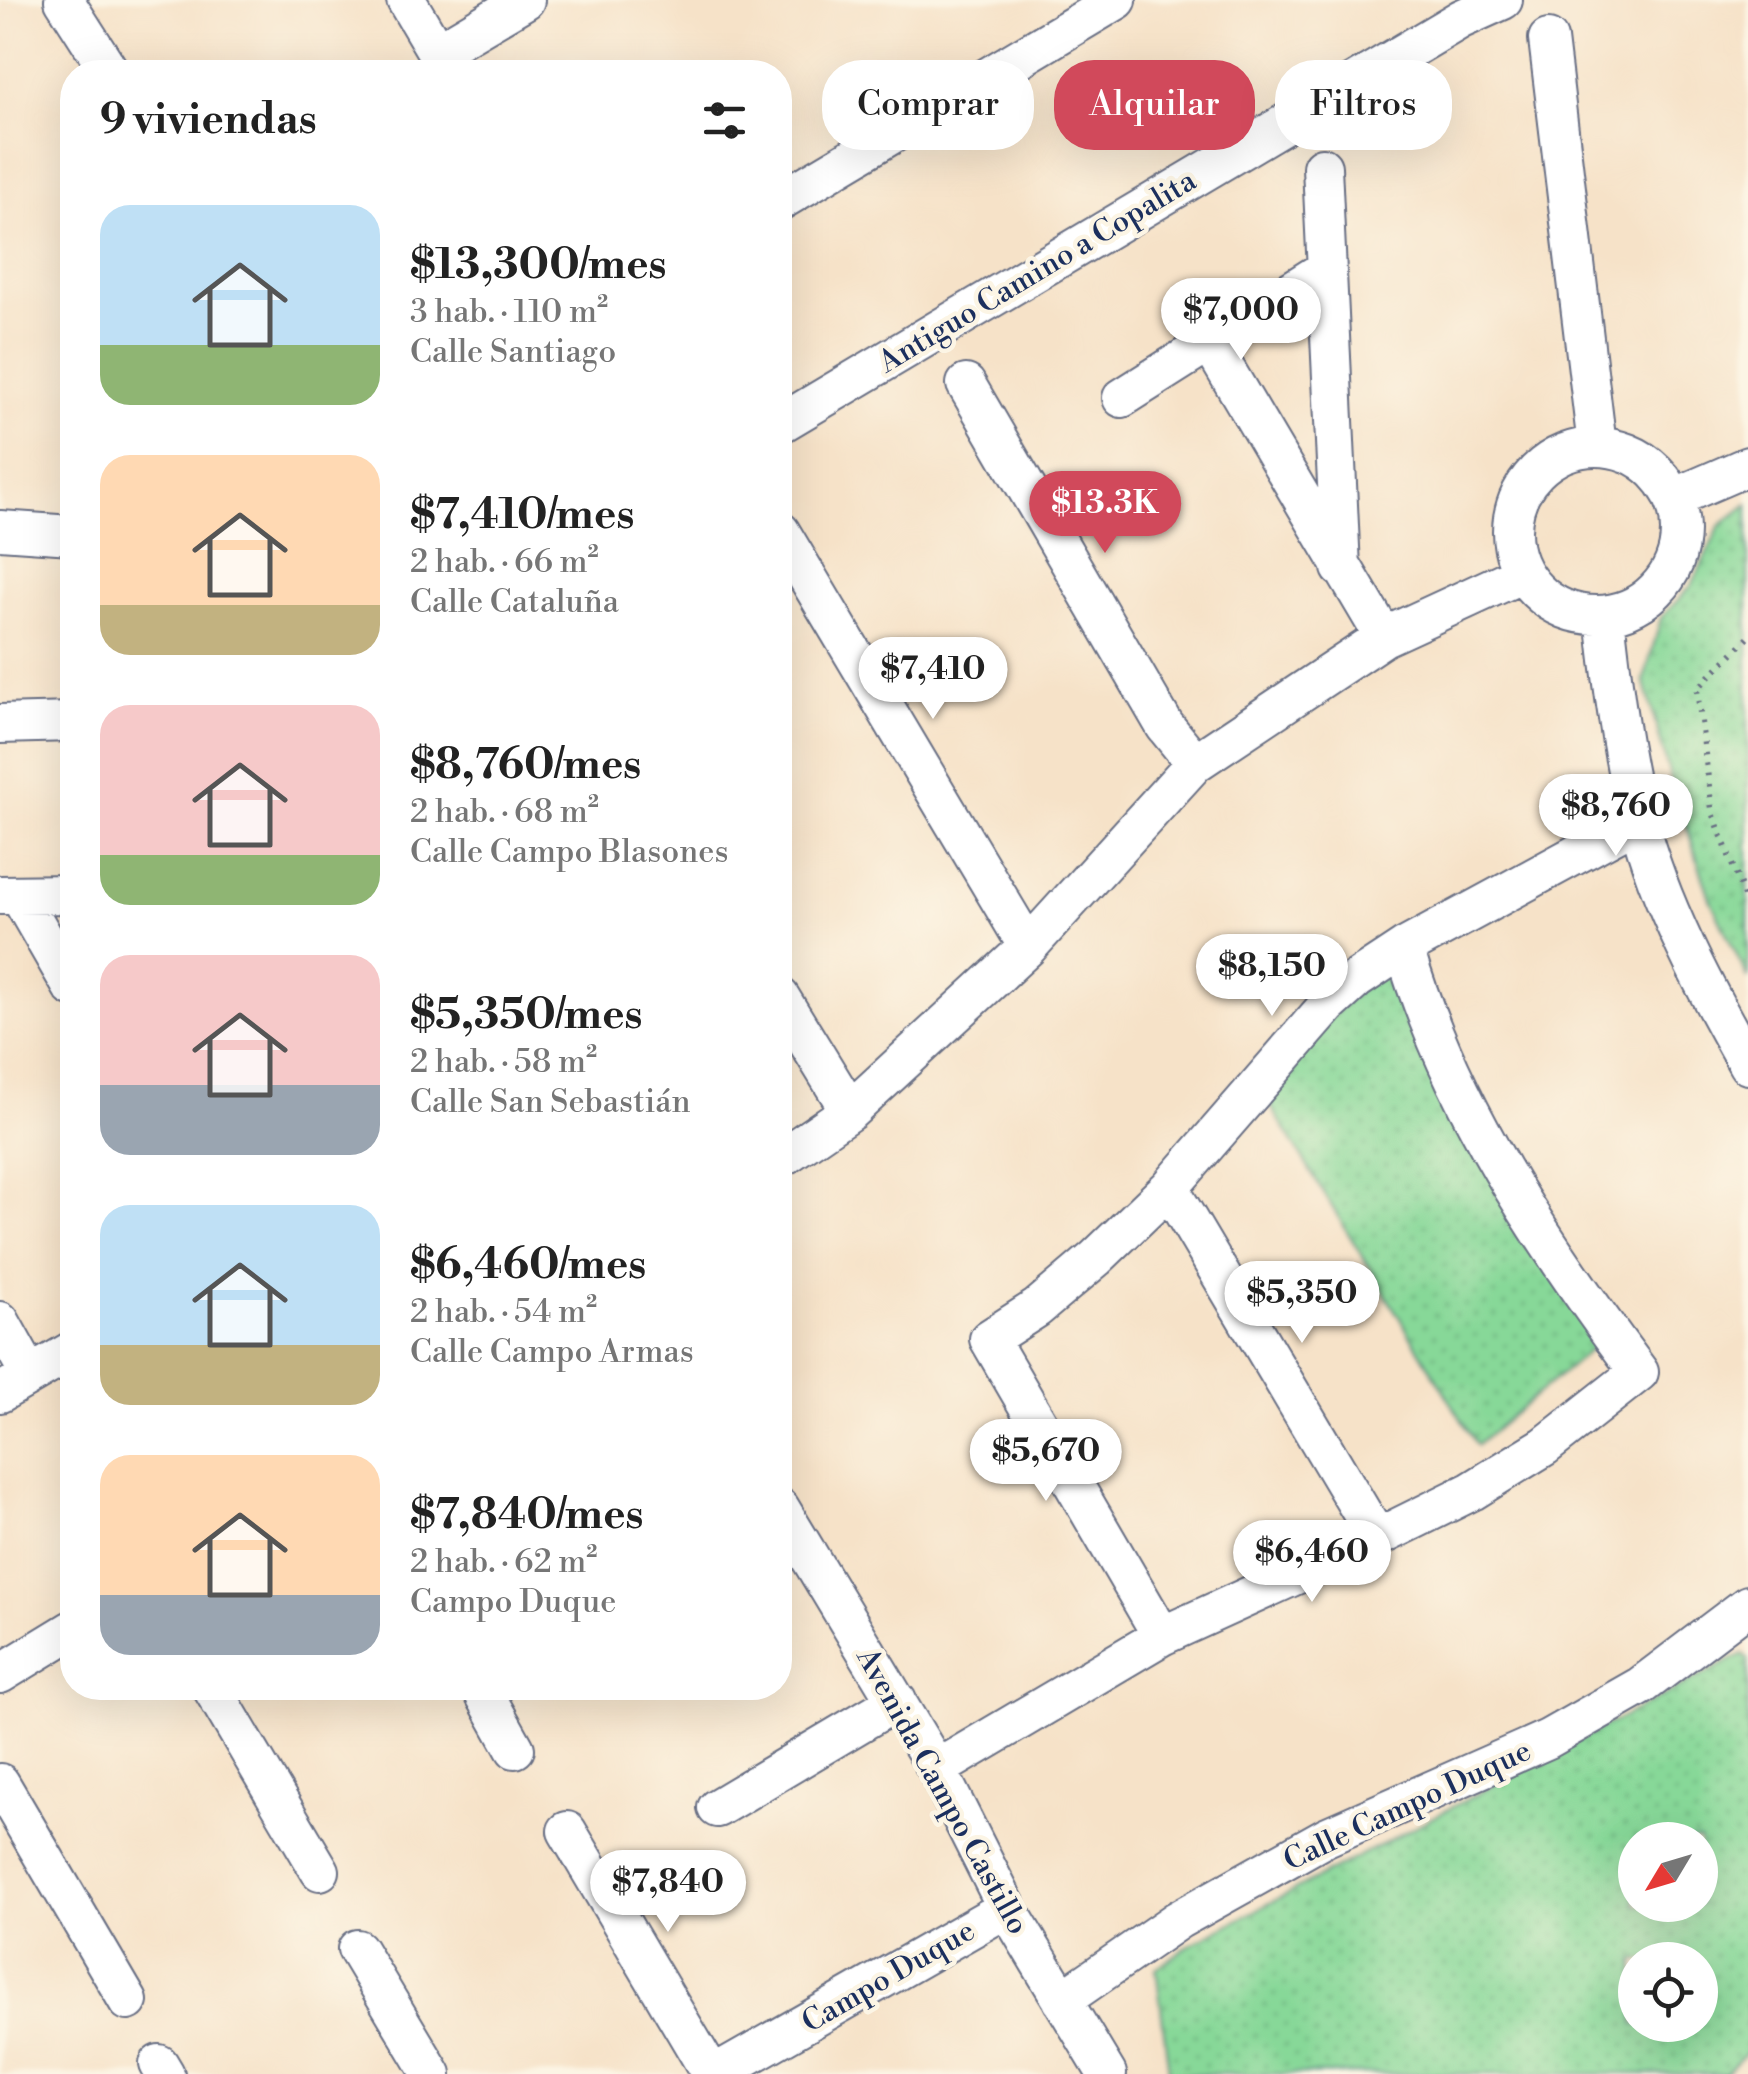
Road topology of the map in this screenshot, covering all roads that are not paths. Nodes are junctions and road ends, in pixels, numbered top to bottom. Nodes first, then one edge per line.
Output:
1 (64, 0) edge
2 (406, 0) edge
3 (525, 0) edge
4 (1117, 0) edge
5 (1503, 0) edge
6 (1548, 39) dead end
7 (102, 60) edge
8 (442, 60) edge
9 (446, 60) edge
10 (1322, 167) dead end
11 (792, 195) edge
12 (1324, 270) junction
13 (1210, 343) junction
14 (966, 384) dead end
15 (1122, 398) dead end
16 (792, 417) edge
17 (1597, 446) junction
18 (1748, 466) edge
19 (1674, 498) junction
20 (0, 530) edge
21 (60, 534) edge
22 (792, 552) edge
23 (1342, 568) junction
24 (1523, 573) junction
25 (1605, 615) junction
26 (1384, 637) junction
27 (60, 722) edge
28 (0, 724) edge
29 (1196, 762) junction
30 (1638, 821) junction
31 (60, 894) edge
32 (10, 895) edge
33 (1028, 947) junction
34 (1404, 948) junction
35 (60, 969) edge
36 (792, 1017) edge
37 (1748, 1064) edge
38 (850, 1111) junction
39 (792, 1151) edge
40 (1169, 1188) junction
41 (0, 1320) edge
42 (60, 1358) edge
43 (15, 1384) edge
44 (792, 1528) edge
45 (1376, 1538) junction
46 (1748, 1605) edge
47 (1162, 1636) junction
48 (60, 1637) edge
49 (0, 1674) edge
50 (219, 1700) edge
51 (488, 1700) edge
52 (897, 1701) junction
53 (515, 1749) dead end
54 (937, 1769) junction
55 (0, 1783) edge
56 (717, 1808) dead end
57 (566, 1830) dead end
58 (320, 1870) dead end
59 (1007, 1908) junction
60 (357, 1950) dead end
61 (1062, 2000) junction
62 (128, 2001) dead end
63 (432, 2074) edge
64 (714, 2074) edge
65 (1107, 2074) edge

1 - 7 street
2 - 8 street
3 - 9 street
4 - 11 street
5 - 16 street, Antiguo Camino a Copalita
6 - 17 street
10 - 12 street
12 - 13 street
12 - 23 street
13 - 15 street
13 - 23 street
14 - 29 street
17 - 19 street
17 - 24 street
18 - 19 street
19 - 25 street
20 - 21 street
22 - 33 street
23 - 26 street
24 - 25 street
24 - 26 street
25 - 30 street
26 - 29 street
27 - 28 street
29 - 33 street
30 - 34 street
30 - 37 street
31 - 32 street
32 - 35 street
33 - 38 street
34 - 40 street
34 - 45 street
36 - 38 street
38 - 39 street
40 - 45 street
40 - 47 street
41 - 43 street
42 - 43 street
44 - 52 street, Avenida Campo Castillo
45 - 47 street
46 - 61 street, Calle Campo Duque
47 - 54 street
48 - 49 street
50 - 58 street
51 - 53 street
52 - 54 street, Avenida Campo Castillo
52 - 56 street
54 - 59 street, Avenida Campo Castillo
55 - 62 street
57 - 64 street
59 - 61 street, Avenida Campo Castillo
59 - 64 street, Campo Duque
60 - 63 street
61 - 65 street, Avenida Campo Castillo

